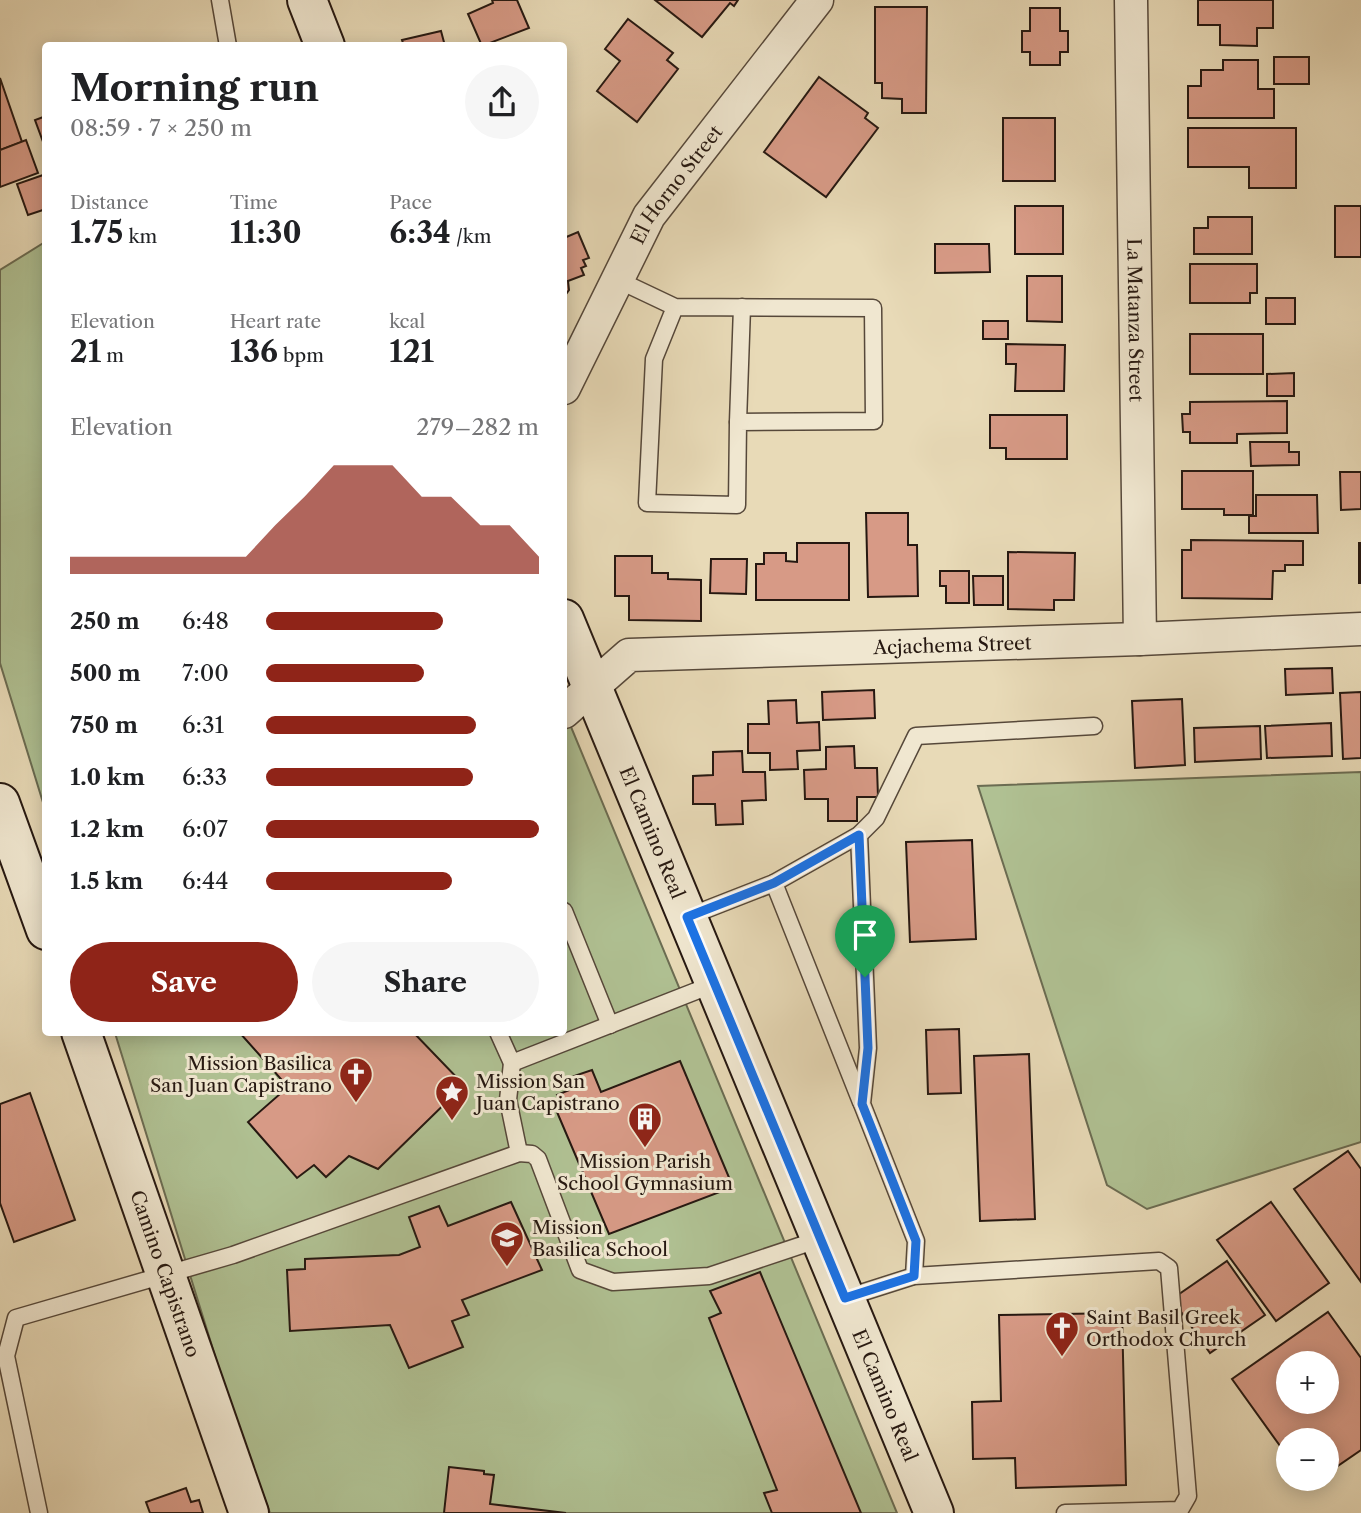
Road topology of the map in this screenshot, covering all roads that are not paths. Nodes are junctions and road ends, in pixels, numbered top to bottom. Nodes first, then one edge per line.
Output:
1 (220, 0) edge
2 (307, 0) edge
3 (817, 0) edge
4 (1131, 0) edge
5 (227, 42) edge
6 (324, 42) edge
7 (618, 280) junction
8 (676, 307) junction
9 (742, 307) junction
10 (567, 382) edge
11 (738, 422) junction
12 (1361, 629) edge
13 (567, 636) edge
14 (1140, 639) junction
15 (578, 700) edge
16 (1094, 726) dead end
17 (0, 803) edge
18 (859, 835) junction
19 (774, 883) junction
20 (38, 885) edge
21 (42, 908) edge
22 (687, 917) junction
23 (567, 918) edge
24 (715, 984) junction
25 (610, 1025) junction
26 (82, 1036) edge
27 (500, 1036) edge
28 (512, 1063) junction
29 (862, 1104) junction
30 (519, 1153) junction
31 (820, 1239) junction
32 (165, 1274) junction
33 (914, 1276) junction
34 (845, 1298) junction
35 (39, 1513) edge
36 (249, 1513) edge
37 (934, 1513) edge
38 (1065, 1513) edge

1 - 5 lane
2 - 6 street
3 - 7 street, El Horno Street
4 - 14 street, La Matanza Street
7 - 8 lane
7 - 10 street, El Horno Street
8 - 9 lane
8 - 11 lane
9 - 11 lane
9 - 11 lane
12 - 14 street, Acjachema Street
13 - 15 street, El Camino Real
14 - 15 street, Acjachema Street
15 - 22 street, El Camino Real
16 - 18 lane
17 - 20 street
18 - 19 lane
18 - 29 lane
19 - 22 lane
19 - 29 lane
20 - 21 street
22 - 24 street, El Camino Real
23 - 25 lane
24 - 25 lane
24 - 31 street, El Camino Real
25 - 28 lane
26 - 32 street, Camino Capistrano
27 - 28 lane
28 - 30 lane
29 - 33 lane
30 - 31 lane
30 - 32 lane
31 - 34 street, El Camino Real
32 - 35 lane
32 - 36 street, Camino Capistrano
33 - 34 lane
33 - 38 lane
34 - 37 street, El Camino Real

